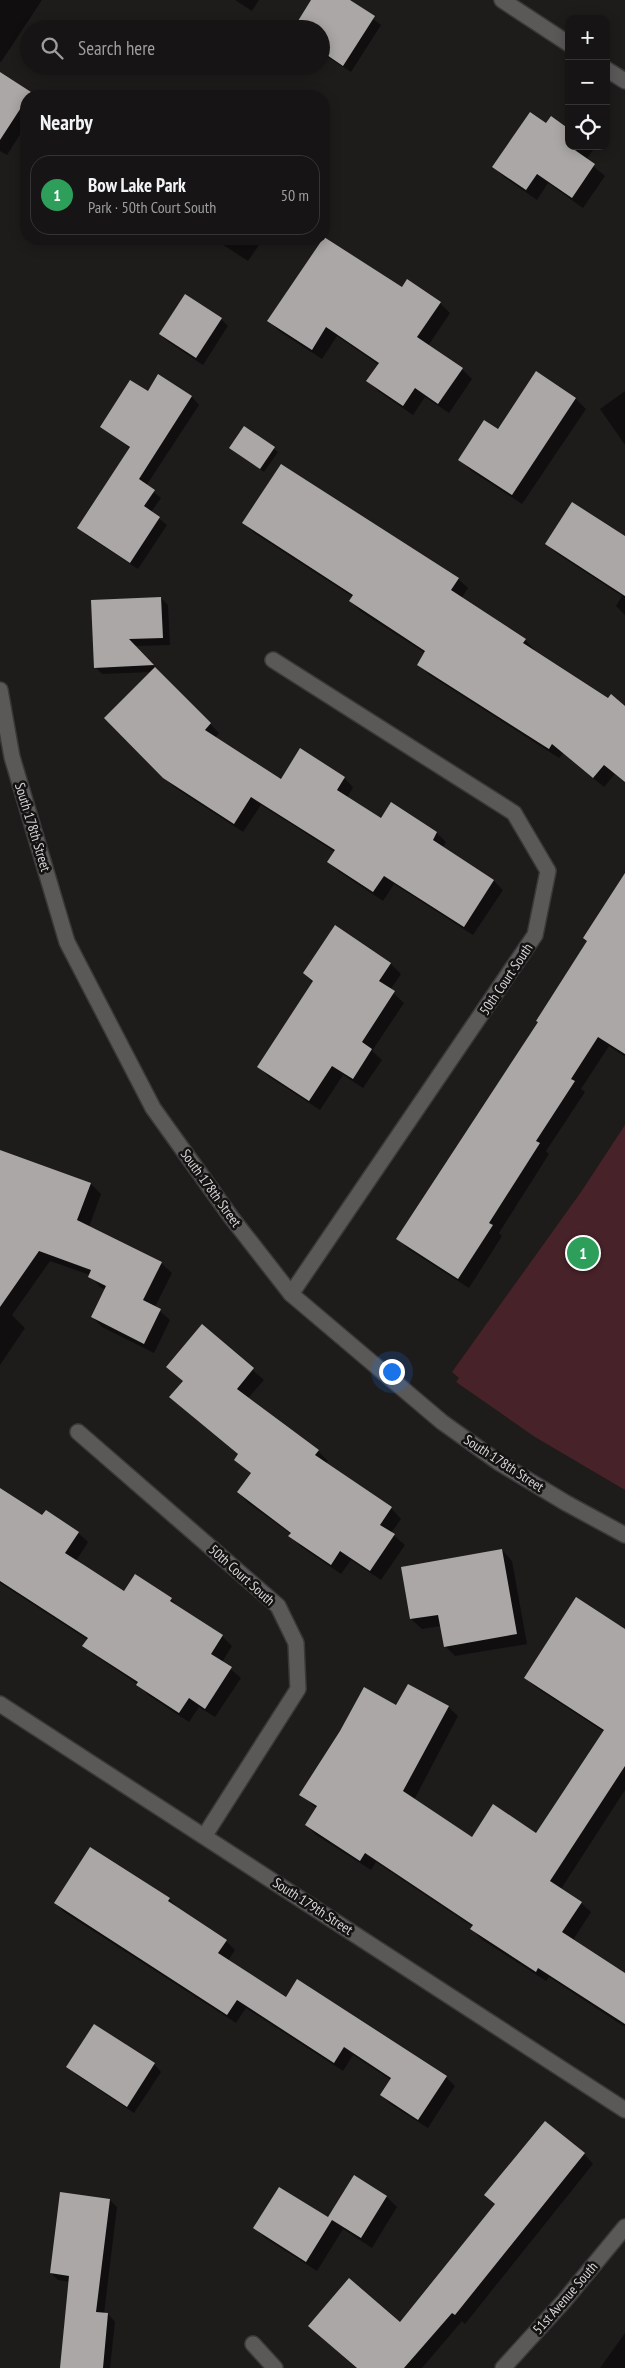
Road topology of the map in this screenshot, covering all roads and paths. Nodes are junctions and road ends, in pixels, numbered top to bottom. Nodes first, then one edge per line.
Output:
1 (502, 0) edge
2 (565, 41) edge
3 (610, 72) edge
4 (625, 81) edge
5 (273, 660) dead end
6 (0, 690) edge
7 (292, 1294) junction
8 (78, 1432) dead end
9 (625, 1535) edge
10 (0, 1704) edge
11 (205, 1835) junction
12 (625, 2110) edge
13 (625, 2228) edge
14 (253, 2344) dead end
15 (275, 2368) edge
16 (503, 2368) edge

1 - 2 street
3 - 4 street
5 - 7 street, 50th Court South
6 - 7 street, South 178th Street
7 - 9 street, South 178th Street
8 - 11 street, 50th Court South
10 - 11 street, South 179th Street
11 - 12 street, South 179th Street
13 - 16 street, 51st Avenue South
14 - 15 street

